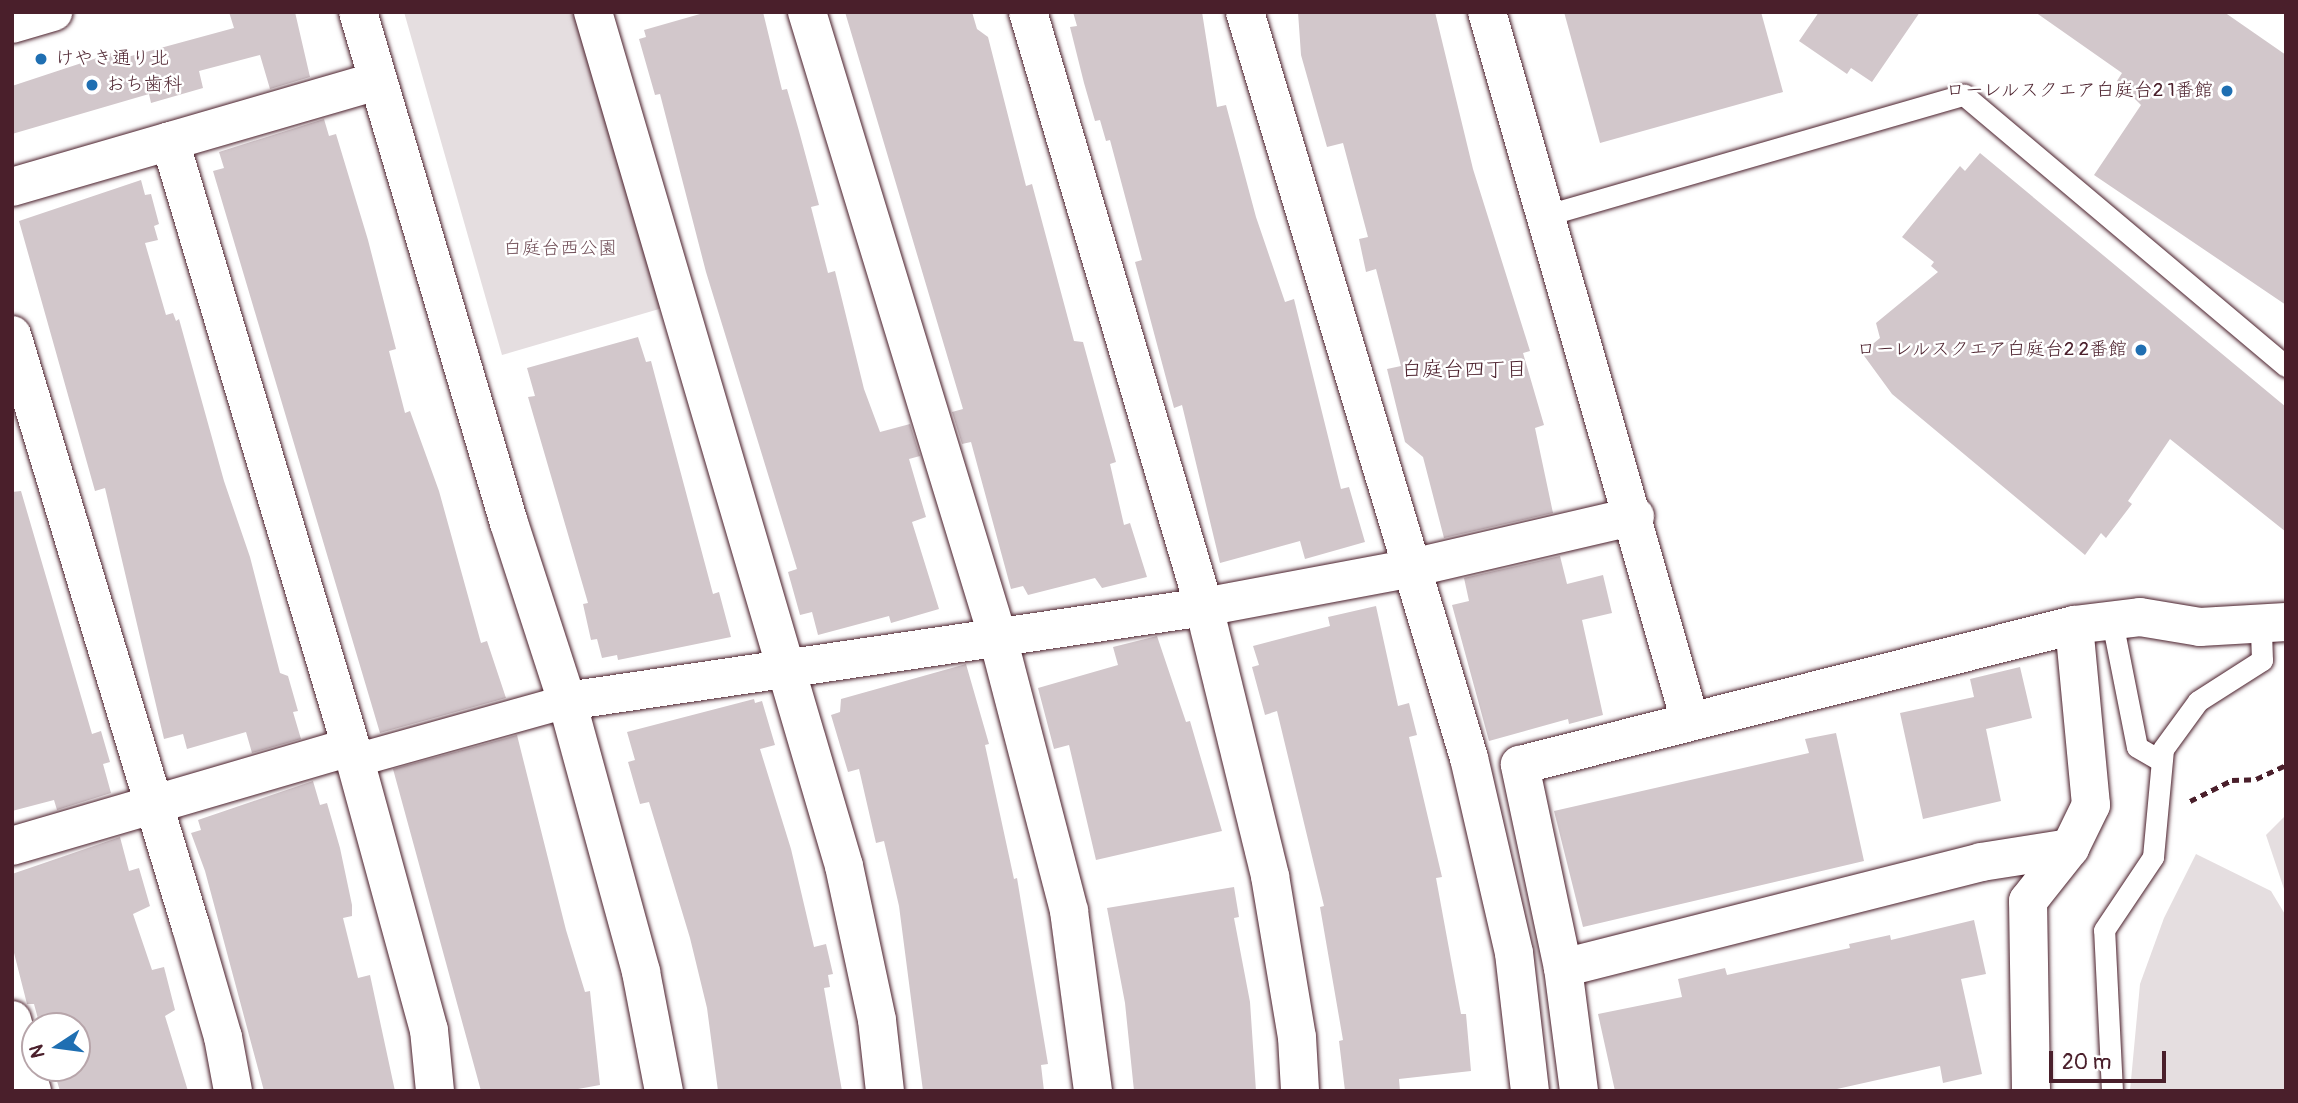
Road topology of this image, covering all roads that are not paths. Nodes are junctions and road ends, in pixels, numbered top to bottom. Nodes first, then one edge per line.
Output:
1 (53, 12) edge
2 (358, 12) edge
3 (593, 12) edge
4 (807, 12) edge
5 (1028, 12) edge
6 (1245, 12) edge
7 (1488, 12) edge
8 (12, 24) edge
9 (376, 81) junction
10 (170, 141) junction
11 (12, 187) edge
12 (1547, 215) junction
13 (12, 335) edge
14 (2286, 366) edge
15 (1635, 516) junction
16 (1412, 568) junction
17 (1203, 607) junction
18 (2112, 621) junction
19 (2273, 622) edge
20 (2074, 625) junction
21 (998, 638) junction
22 (788, 670) junction
23 (567, 701) junction
24 (1690, 721) junction
25 (353, 753) junction
26 (2161, 761) junction
27 (151, 806) junction
28 (12, 846) edge
29 (2070, 848) junction
30 (1563, 968) junction
31 (12, 1020) edge
32 (32, 1091) edge
33 (233, 1091) edge
34 (435, 1091) edge
35 (664, 1091) edge
36 (885, 1091) edge
37 (1093, 1091) edge
38 (1300, 1091) edge
39 (1530, 1091) edge
40 (1579, 1091) edge
41 (2030, 1091) edge
42 (2112, 1091) edge

1 - 8 street
2 - 9 street
3 - 22 street
4 - 21 street
5 - 17 street
6 - 16 street
7 - 12 street
9 - 10 street
9 - 23 street
10 - 11 street
10 - 25 street
12 - 14 lane
12 - 15 street
13 - 27 street
15 - 16 street
15 - 24 street
16 - 17 street
16 - 39 street
17 - 21 street
17 - 38 street
18 - 19 street
18 - 20 street
18 - 26 lane
19 - 26 lane
20 - 24 street
20 - 29 street
21 - 22 street
21 - 37 street
22 - 23 street
22 - 36 street
23 - 25 street
23 - 35 street
24 - 30 street
25 - 27 street
25 - 34 street
26 - 42 lane
27 - 28 street
27 - 33 street
29 - 30 street
29 - 41 street
30 - 40 street
31 - 32 street

